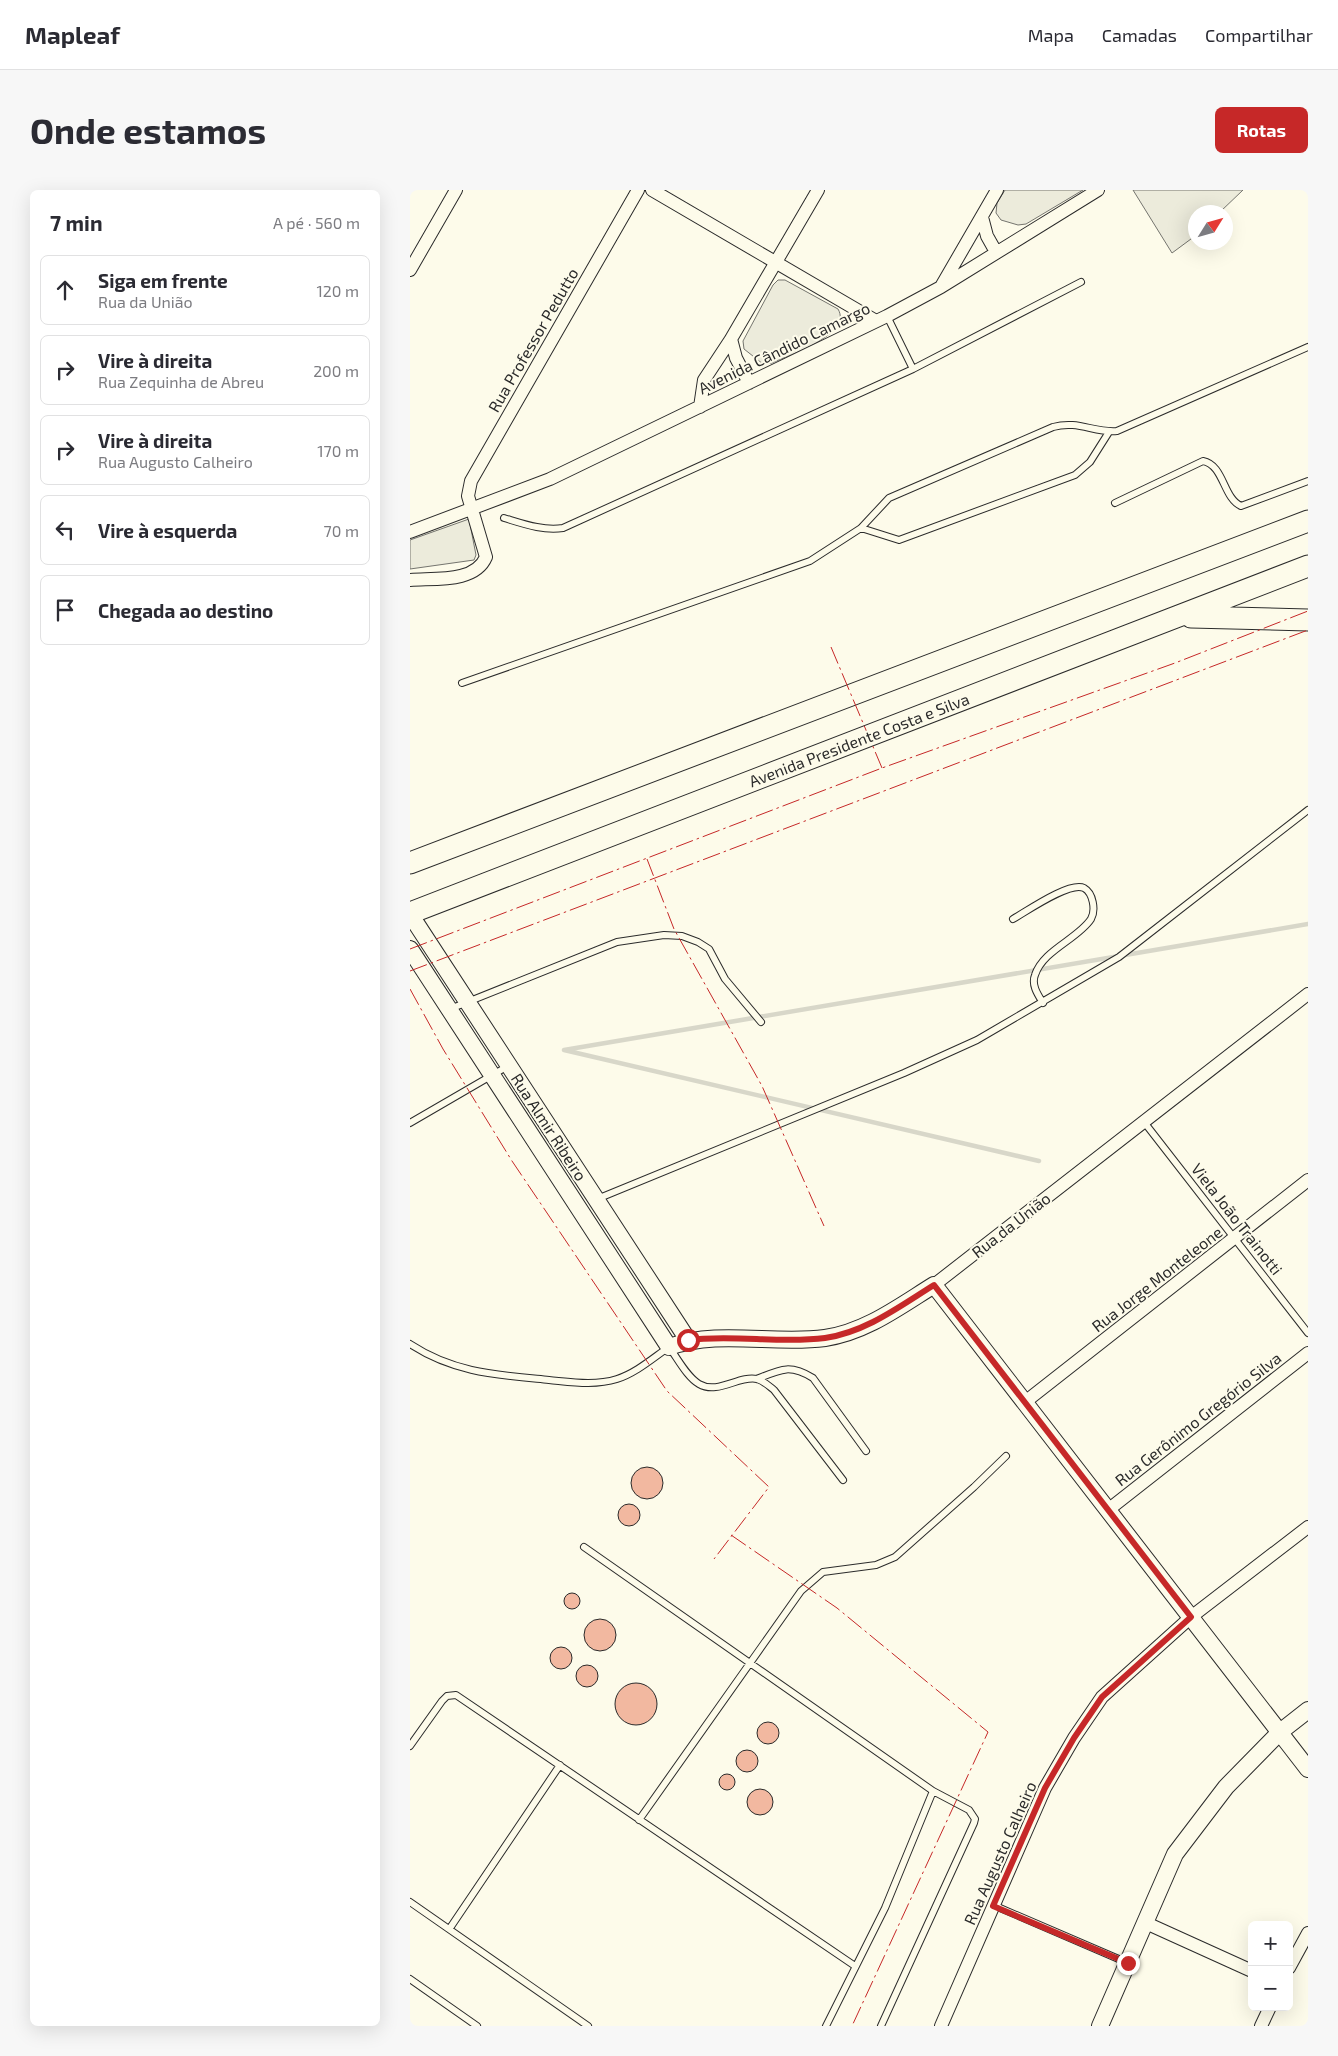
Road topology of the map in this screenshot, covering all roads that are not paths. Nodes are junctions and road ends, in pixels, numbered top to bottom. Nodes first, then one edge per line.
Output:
1 (456, 190) edge
2 (638, 190) edge
3 (652, 190) edge
4 (818, 190) edge
5 (997, 190) edge
6 (1098, 190) edge
7 (982, 217) junction
8 (996, 252) junction
9 (775, 262) junction
10 (410, 270) edge
11 (1081, 282) dead end
12 (941, 287) junction
13 (882, 318) junction
14 (731, 339) junction
15 (1308, 348) edge
16 (913, 369) junction
17 (749, 383) junction
18 (700, 407) junction
19 (1109, 432) junction
20 (1308, 481) edge
21 (1115, 503) dead end
22 (471, 509) junction
23 (504, 518) dead end
24 (1308, 521) edge
25 (861, 528) junction
26 (410, 532) edge
27 (1308, 566) edge
28 (410, 580) edge
29 (1176, 617) junction
30 (1308, 620) edge
31 (462, 683) dead end
32 (1308, 810) edge
33 (410, 863) edge
34 (410, 914) edge
35 (1013, 919) dead end
36 (410, 949) edge
37 (1308, 994) edge
38 (467, 1002) junction
39 (1043, 1003) junction
40 (449, 1010) junction
41 (760, 1022) dead end
42 (509, 1066) junction
43 (492, 1076) junction
44 (1144, 1122) junction
45 (410, 1123) edge
46 (1308, 1180) edge
47 (596, 1200) junction
48 (1234, 1238) junction
49 (934, 1285) junction
50 (1308, 1333) edge
51 (688, 1340) junction
52 (410, 1344) edge
53 (669, 1347) junction
54 (1308, 1353) edge
55 (757, 1380) junction
56 (1025, 1402) junction
57 (866, 1450) dead end
58 (1006, 1456) dead end
59 (843, 1480) dead end
60 (1108, 1510) junction
61 (1308, 1527) edge
62 (584, 1547) dead end
63 (1191, 1617) junction
64 (749, 1664) junction
65 (1308, 1710) edge
66 (1280, 1732) junction
67 (410, 1746) edge
68 (560, 1765) junction
69 (1308, 1769) edge
70 (933, 1791) junction
71 (639, 1820) junction
72 (410, 1902) edge
73 (993, 1906) junction
74 (1146, 1923) junction
75 (450, 1928) junction
76 (1308, 1933) edge
77 (1128, 1963) junction
78 (856, 1966) junction
79 (1290, 1966) edge
80 (1248, 1969) edge
81 (410, 1979) edge
82 (1268, 2011) edge
83 (477, 2026) edge
84 (588, 2026) edge
85 (826, 2026) edge
86 (881, 2026) edge
87 (941, 2026) edge
88 (1100, 2026) edge
89 (1261, 2026) edge

1 - 10 street
2 - 22 street, Rua Professor Pedutto
3 - 9 street
4 - 9 street
5 - 7 street
6 - 8 street, Avenida Cândido Camargo
7 - 8 street
7 - 12 street
8 - 12 street, Avenida Cândido Camargo
9 - 13 street
9 - 14 street
11 - 16 lane
12 - 13 street, Avenida Cândido Camargo
13 - 16 lane
13 - 17 street, Avenida Cândido Camargo
14 - 17 street
14 - 18 street
15 - 19 lane
16 - 23 lane
17 - 18 street, Avenida Cândido Camargo
18 - 22 street, Avenida Cândido Camargo
19 - 25 lane
19 - 25 lane
20 - 21 lane
22 - 26 street, Avenida Cândido Camargo
22 - 28 street, Rua Professor Pedutto
24 - 33 highway
25 - 31 lane
27 - 29 highway, Avenida Presidente Costa e Silva
29 - 30 highway
29 - 34 highway, Avenida Presidente Costa e Silva
32 - 39 lane
34 - 38 street, Rua Almir Ribeiro
35 - 39 lane
36 - 40 street, Rua Almir Ribeiro
37 - 44 street, Rua da União
38 - 40 lane
38 - 41 lane
38 - 42 street, Rua Almir Ribeiro
39 - 47 lane
40 - 43 street, Rua Almir Ribeiro
42 - 43 lane
42 - 47 street, Rua Almir Ribeiro
43 - 45 lane
43 - 53 street, Rua Almir Ribeiro
44 - 48 lane, Viela João Trainotti
44 - 49 street, Rua da União
46 - 48 street, Rua Jorge Monteleone
47 - 51 street, Rua Almir Ribeiro
48 - 50 lane, Viela João Trainotti
48 - 56 street, Rua Jorge Monteleone
49 - 51 street, Rua da União
49 - 56 street
51 - 53 street, Rua da União
52 - 53 lane
53 - 55 lane
54 - 60 street, Rua Gerônimo Gregório Silva
55 - 57 lane
55 - 59 lane
56 - 60 street
58 - 64 lane
60 - 63 street
61 - 63 street, Rua Augusto Calheiro
62 - 64 lane
63 - 66 street
63 - 73 street, Rua Augusto Calheiro
64 - 70 lane
64 - 71 lane
65 - 66 street
66 - 69 street
66 - 74 street
67 - 68 lane
68 - 71 lane
68 - 75 lane
70 - 78 lane
70 - 86 lane
71 - 78 lane
72 - 75 lane
73 - 77 lane
73 - 87 street, Rua Augusto Calheiro
74 - 77 street
74 - 80 street
75 - 84 lane
76 - 79 street
77 - 88 street
78 - 85 lane
81 - 83 lane
82 - 89 street

